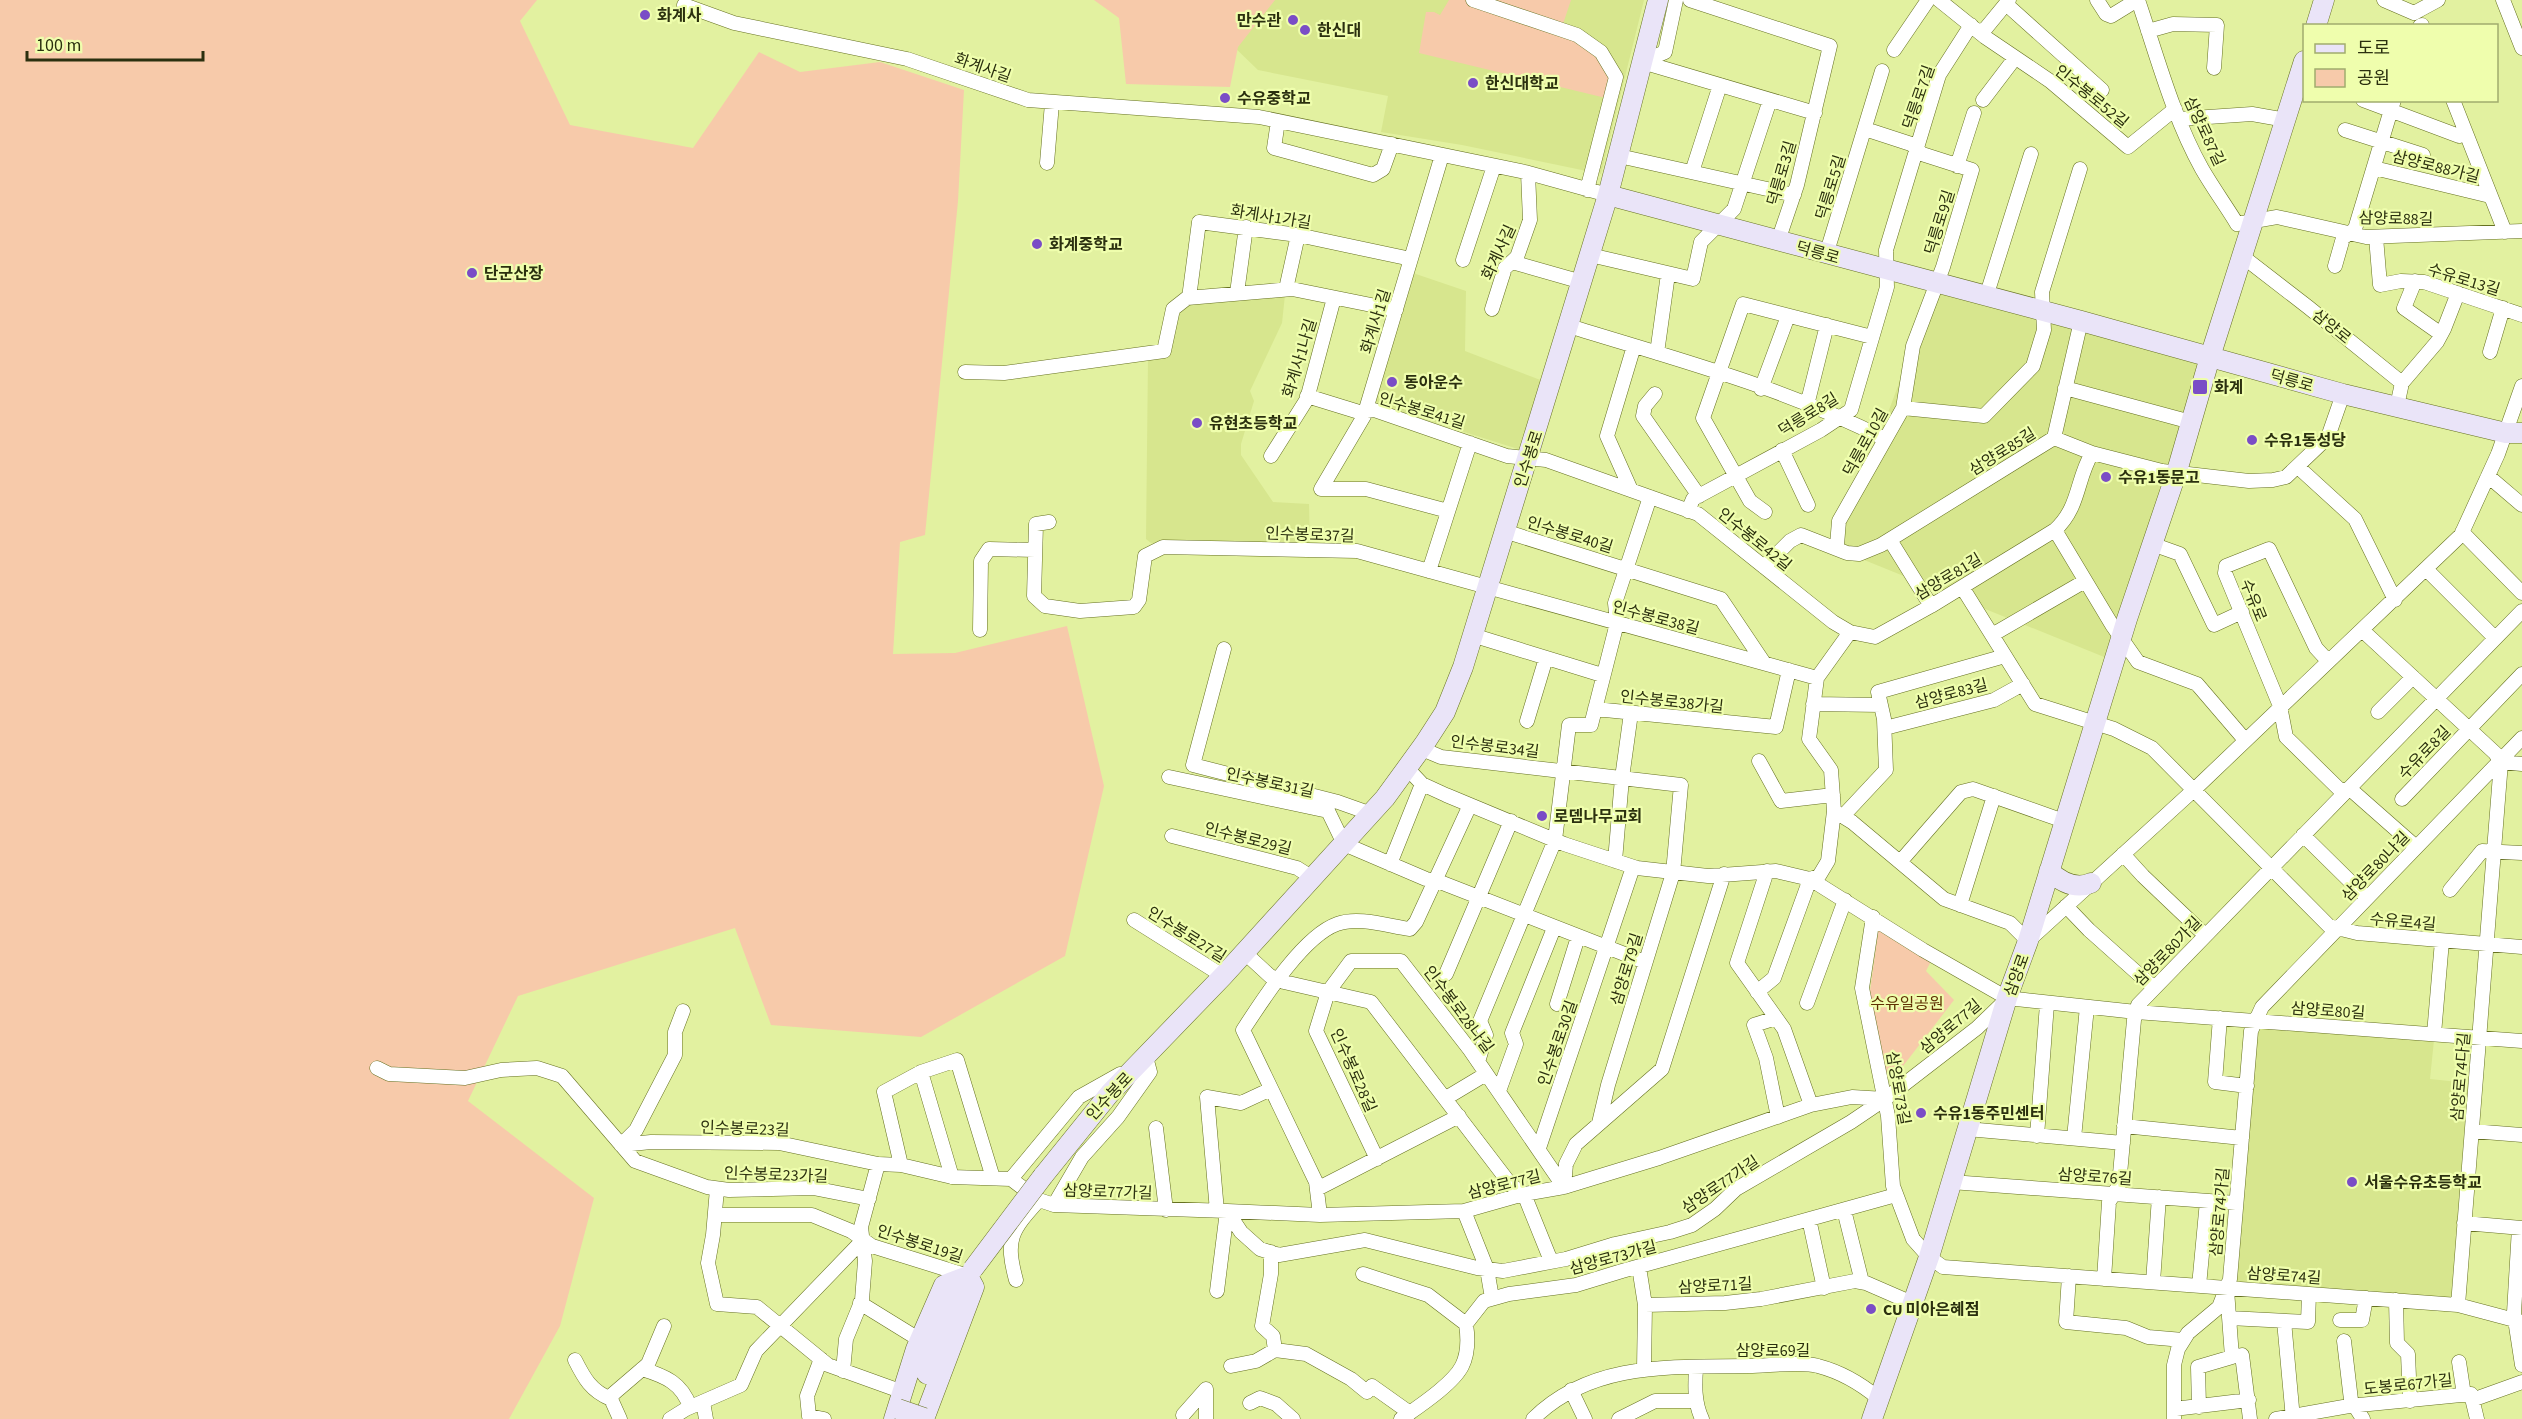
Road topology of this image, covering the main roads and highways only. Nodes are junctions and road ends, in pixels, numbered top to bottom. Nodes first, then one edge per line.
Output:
1 (1658, 0) edge
2 (2324, 0) edge
3 (2317, 24) edge
4 (2303, 64) edge
5 (1608, 195) junction
6 (2210, 357) junction
7 (2514, 433) edge
8 (2522, 444) edge
9 (2049, 871) junction
10 (2091, 884) road end
11 (971, 1273) junction
12 (902, 1410) edge
13 (924, 1419) edge
14 (1872, 1419) edge

1 - 5 main road, 인수봉로
2 - 3 main road
4 - 6 main road, 삼양로
5 - 6 main road, 덕릉로
5 - 11 main road, 인수봉로, bridge
6 - 7 main road, 덕릉로
6 - 9 main road, 삼양로
7 - 8 main road, 덕릉로
9 - 10 main road
9 - 14 main road, 삼양로
11 - 12 main road, 인수봉로
11 - 12 main road
11 - 13 main road
12 - 13 main road, bridge

